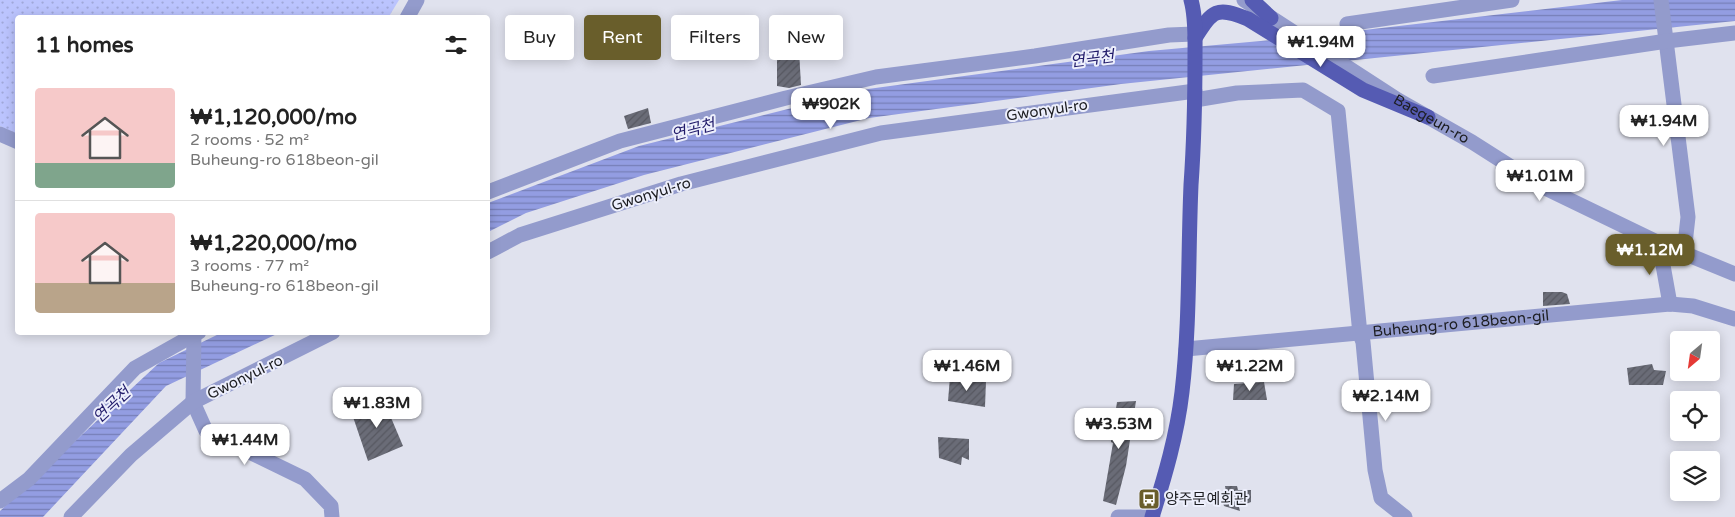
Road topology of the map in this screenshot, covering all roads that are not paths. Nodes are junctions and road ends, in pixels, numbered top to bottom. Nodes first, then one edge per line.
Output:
1 (417, 0) edge
2 (1184, 0) edge
3 (1191, 0) edge
4 (1244, 0) edge
5 (1252, 0) edge
6 (1512, 0) edge
7 (1661, 0) edge
8 (409, 15) edge
9 (1347, 24) dead end
10 (1269, 25) junction
11 (1735, 33) edge
12 (1194, 34) junction
13 (1667, 41) junction
14 (1433, 76) dead end
15 (1366, 86) junction
16 (1195, 96) junction
17 (1428, 117) joint
18 (0, 134) edge
19 (15, 141) edge
20 (490, 191) edge
21 (1659, 243) junction
22 (490, 251) edge
23 (1684, 253) junction
24 (1735, 274) edge
25 (1670, 304) junction
26 (1735, 319) edge
27 (1360, 334) junction
28 (193, 335) edge
29 (195, 335) edge
30 (327, 335) edge
31 (1186, 349) junction
32 (193, 402) junction
33 (0, 501) edge
34 (71, 517) edge
35 (332, 517) edge
36 (1118, 517) edge
37 (1152, 517) edge
38 (1405, 517) edge

1 - 8 street
2 - 12 main road
3 - 12 main road
4 - 10 street
5 - 10 main road
6 - 9 street
7 - 13 street
10 - 12 main road
10 - 15 main road
10 - 15 street
11 - 13 street
12 - 16 main road
12 - 20 street
13 - 14 street
13 - 23 street
15 - 17 main road
16 - 22 street, Gwonyul-ro
16 - 27 street, Gwonyul-ro
16 - 31 main road
17 - 21 street, Baegeun-ro
18 - 19 street
21 - 23 street, Baegeun-ro
21 - 25 street
23 - 24 street, Baegeun-ro
25 - 26 street, Buheung-ro 618beon-gil
25 - 27 street, Buheung-ro 618beon-gil
27 - 31 street, Buheung-ro 618beon-gil
27 - 38 street
28 - 33 street
29 - 32 street
30 - 32 street, Gwonyul-ro
31 - 37 main road
32 - 34 street
32 - 35 street, Gwonyul-ro
36 - 37 street

